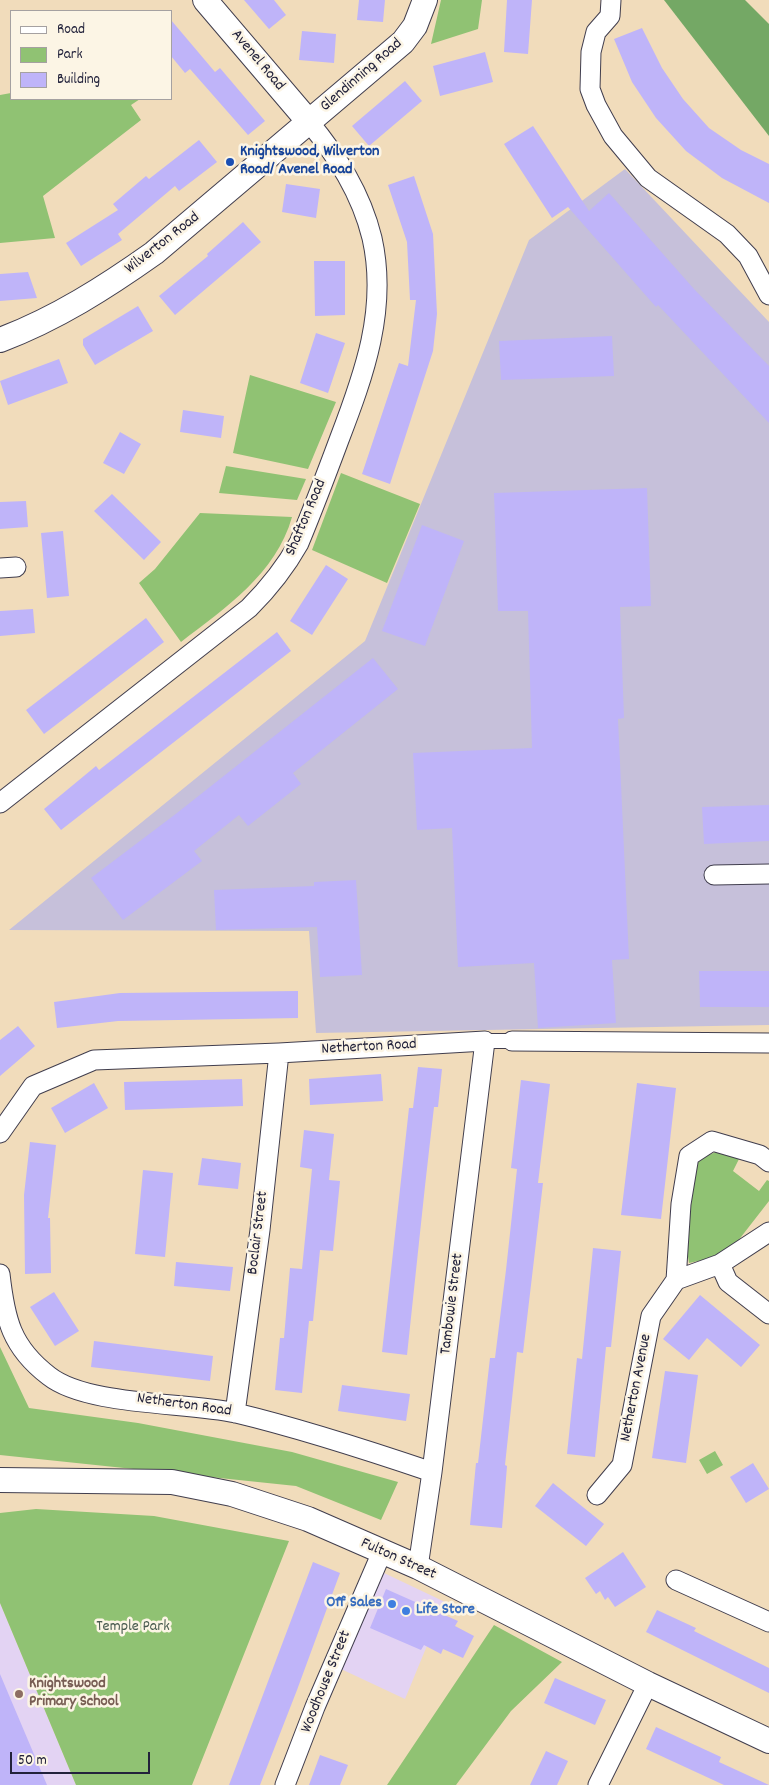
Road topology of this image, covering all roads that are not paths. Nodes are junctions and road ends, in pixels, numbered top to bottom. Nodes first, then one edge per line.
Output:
1 (205, 0) edge
2 (425, 0) edge
3 (611, 0) edge
4 (309, 122) junction
5 (769, 296) edge
6 (0, 340) edge
7 (0, 803) edge
8 (769, 874) edge
9 (714, 875) dead end
10 (485, 1041) junction
11 (512, 1042) joint
12 (769, 1043) edge
13 (279, 1053) junction
14 (0, 1133) edge
15 (769, 1162) edge
16 (769, 1232) edge
17 (720, 1264) junction
18 (0, 1274) edge
19 (676, 1280) junction
20 (769, 1314) edge
21 (235, 1413) junction
22 (432, 1472) junction
23 (2, 1479) edge
24 (597, 1495) dead end
25 (382, 1552) junction
26 (418, 1567) junction
27 (676, 1580) dead end
28 (769, 1622) edge
29 (648, 1684) junction
30 (769, 1741) edge
31 (285, 1785) edge
32 (598, 1785) edge

1 - 4 street, Avenel Road
2 - 4 street, Glendinning Road
3 - 5 street
4 - 6 street, Wilverton Road
4 - 7 street, Shafton Road
8 - 9 street
10 - 11 street, Netherton Road
10 - 13 street, Netherton Road
10 - 22 street, Tambowie Street
11 - 12 street, Netherton Road
13 - 14 street, Netherton Road
13 - 21 street, Boclair Street
15 - 19 street, Netherton Avenue
16 - 17 street
17 - 19 street
17 - 20 street
18 - 21 street, Netherton Road
19 - 24 street, Netherton Avenue
21 - 22 street, Netherton Road
22 - 26 street, Tambowie Street
23 - 25 street, Fulton Street
25 - 26 street, Fulton Street
25 - 31 street, Woodhouse Street
26 - 29 street, Fulton Street
27 - 28 street
29 - 30 street, Fulton Street
29 - 32 street

